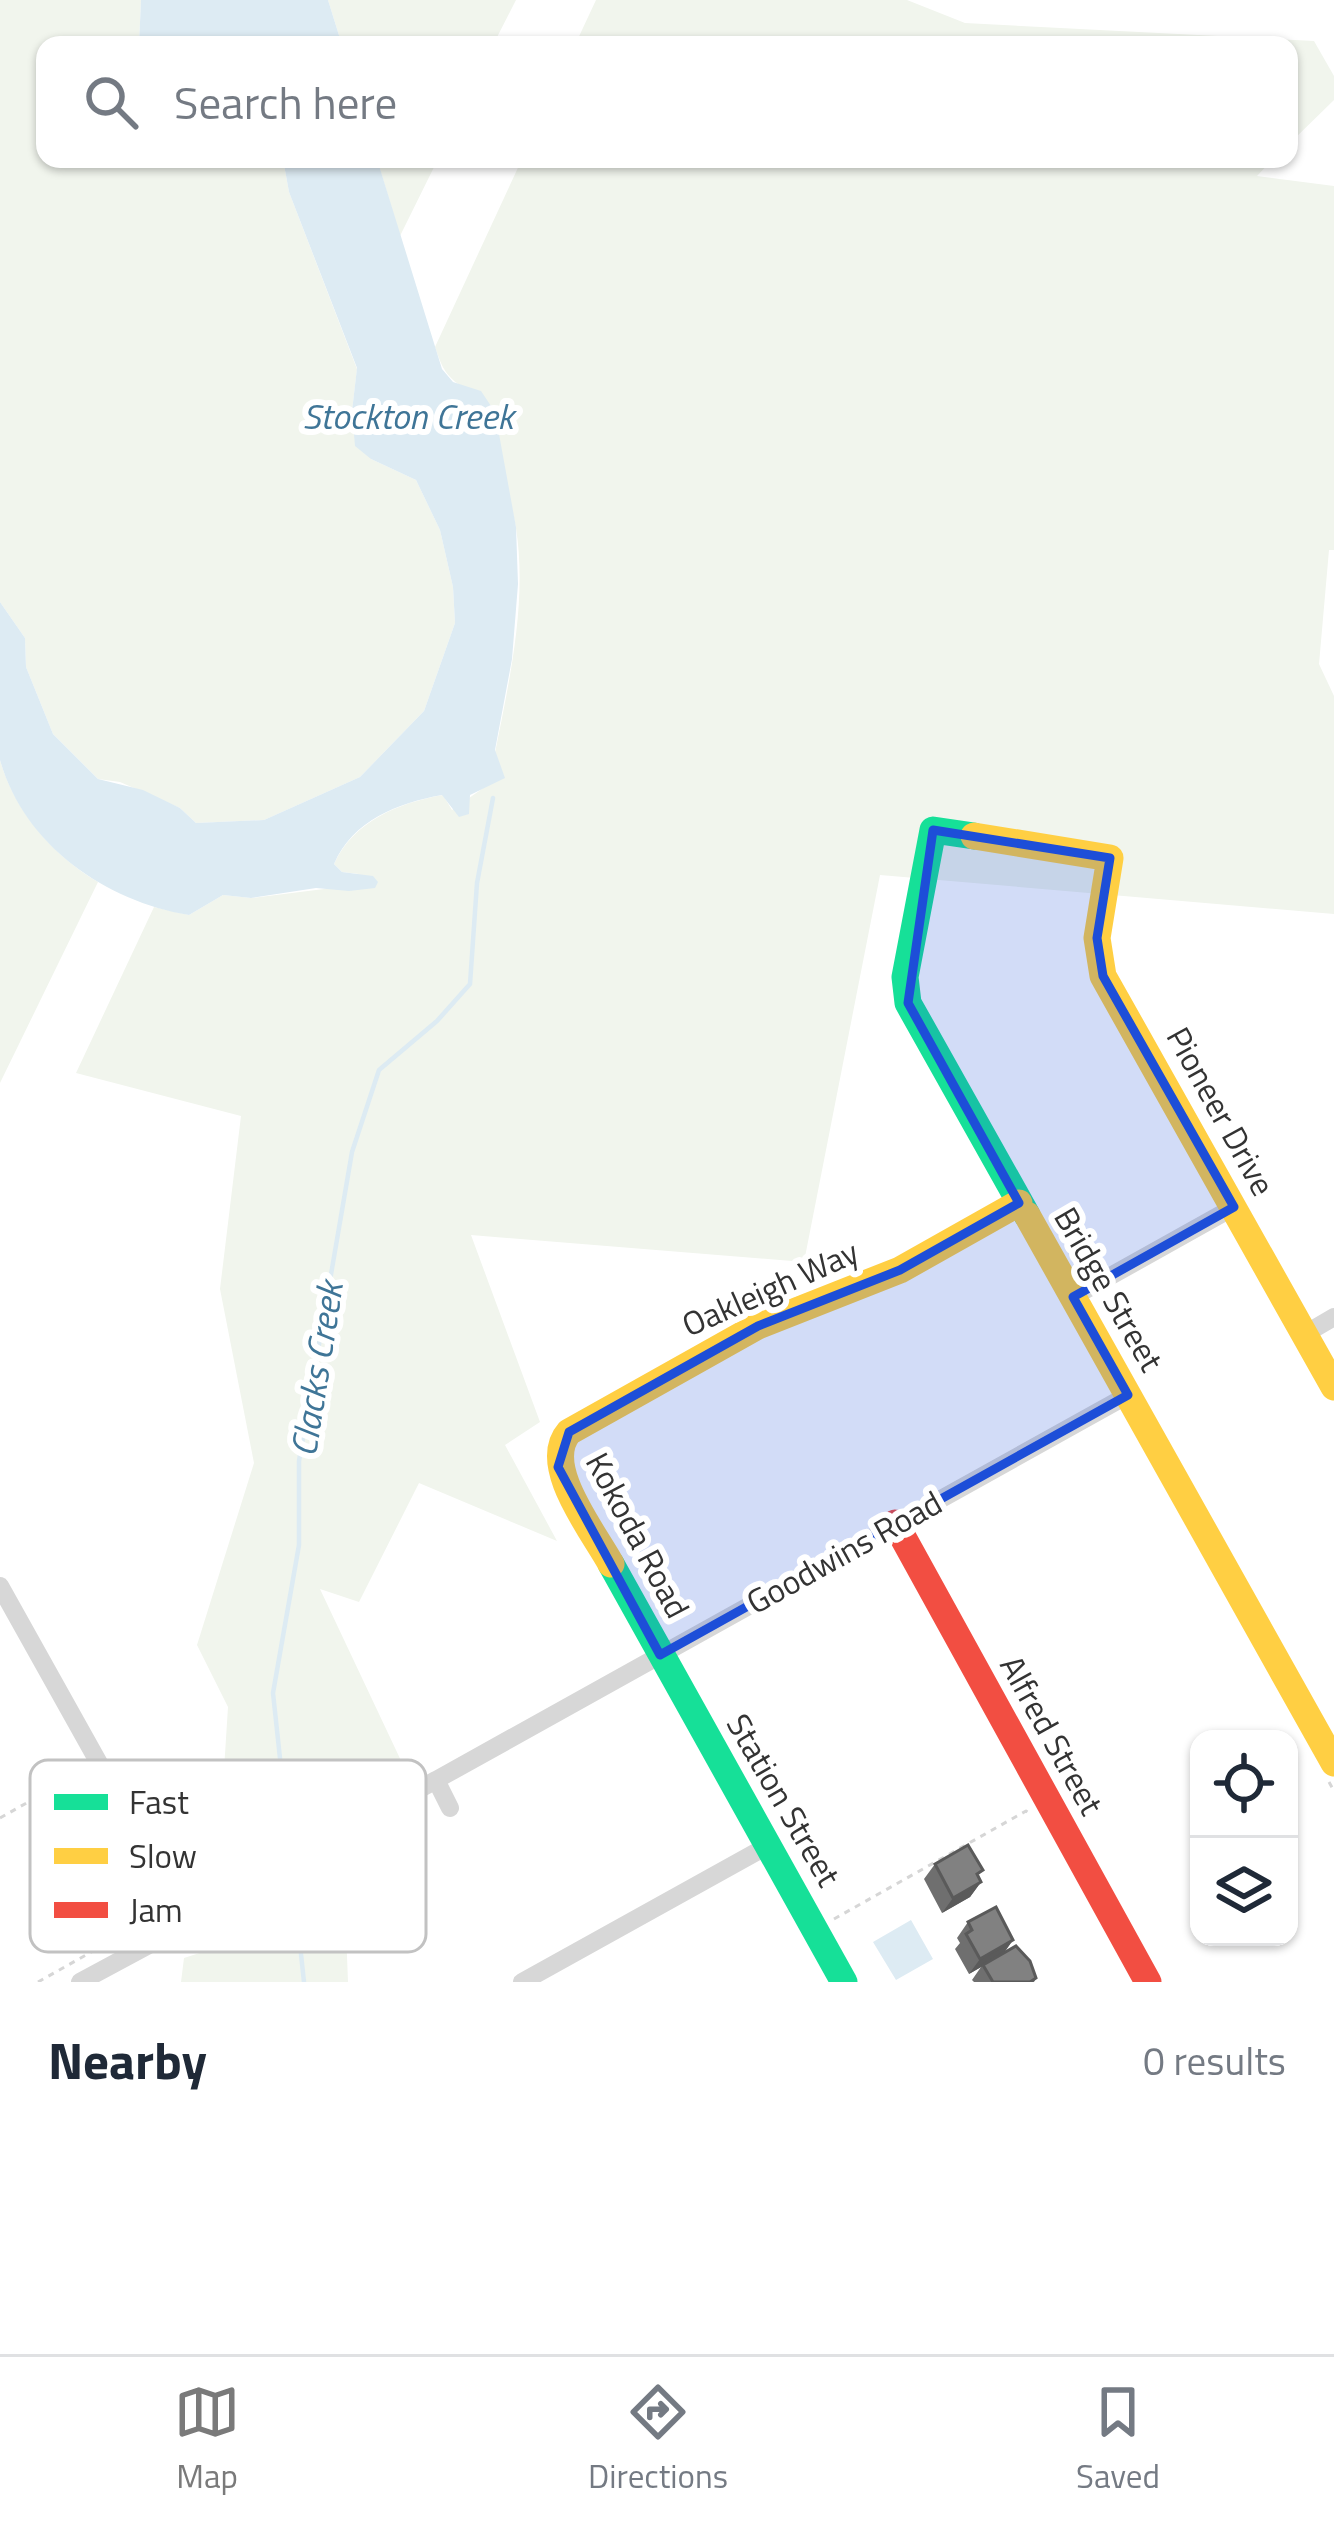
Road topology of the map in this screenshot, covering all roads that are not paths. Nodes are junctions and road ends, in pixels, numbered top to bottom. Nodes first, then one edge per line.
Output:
1 (1110, 858) joint
2 (1019, 1203) junction
3 (1234, 1207) junction
4 (1073, 1297) junction
5 (1334, 1317) edge
6 (1305, 1334) junction
7 (1334, 1387) edge
8 (1129, 1395) junction
9 (558, 1447) joint
10 (895, 1523) junction
11 (0, 1586) edge
12 (660, 1655) junction
13 (93, 1760) edge
14 (1334, 1763) edge
15 (436, 1780) junction
16 (426, 1785) edge
17 (450, 1808) dead end
18 (769, 1845) junction
19 (136, 1952) edge
20 (80, 1982) edge
21 (522, 1982) edge
22 (844, 1982) edge
23 (1148, 1982) edge

1 - 2 street, Bridge Street
1 - 3 street, Pioneer Drive
2 - 4 street, Bridge Street
2 - 9 street, Oakleigh Way
3 - 4 street
3 - 6 street, Pioneer Drive
4 - 8 street, Bridge Street
5 - 6 street
6 - 7 street, Pioneer Drive
8 - 10 street, Goodwins Road
8 - 14 street, Bridge Street
9 - 12 street, Kokoda Road
10 - 12 street, Goodwins Road
10 - 23 street, Alfred Street
11 - 13 street
12 - 15 street, Goodwins Road
12 - 18 street, Station Street
15 - 16 street, Goodwins Road
15 - 17 street
18 - 21 street
18 - 22 street, Station Street
19 - 20 street

